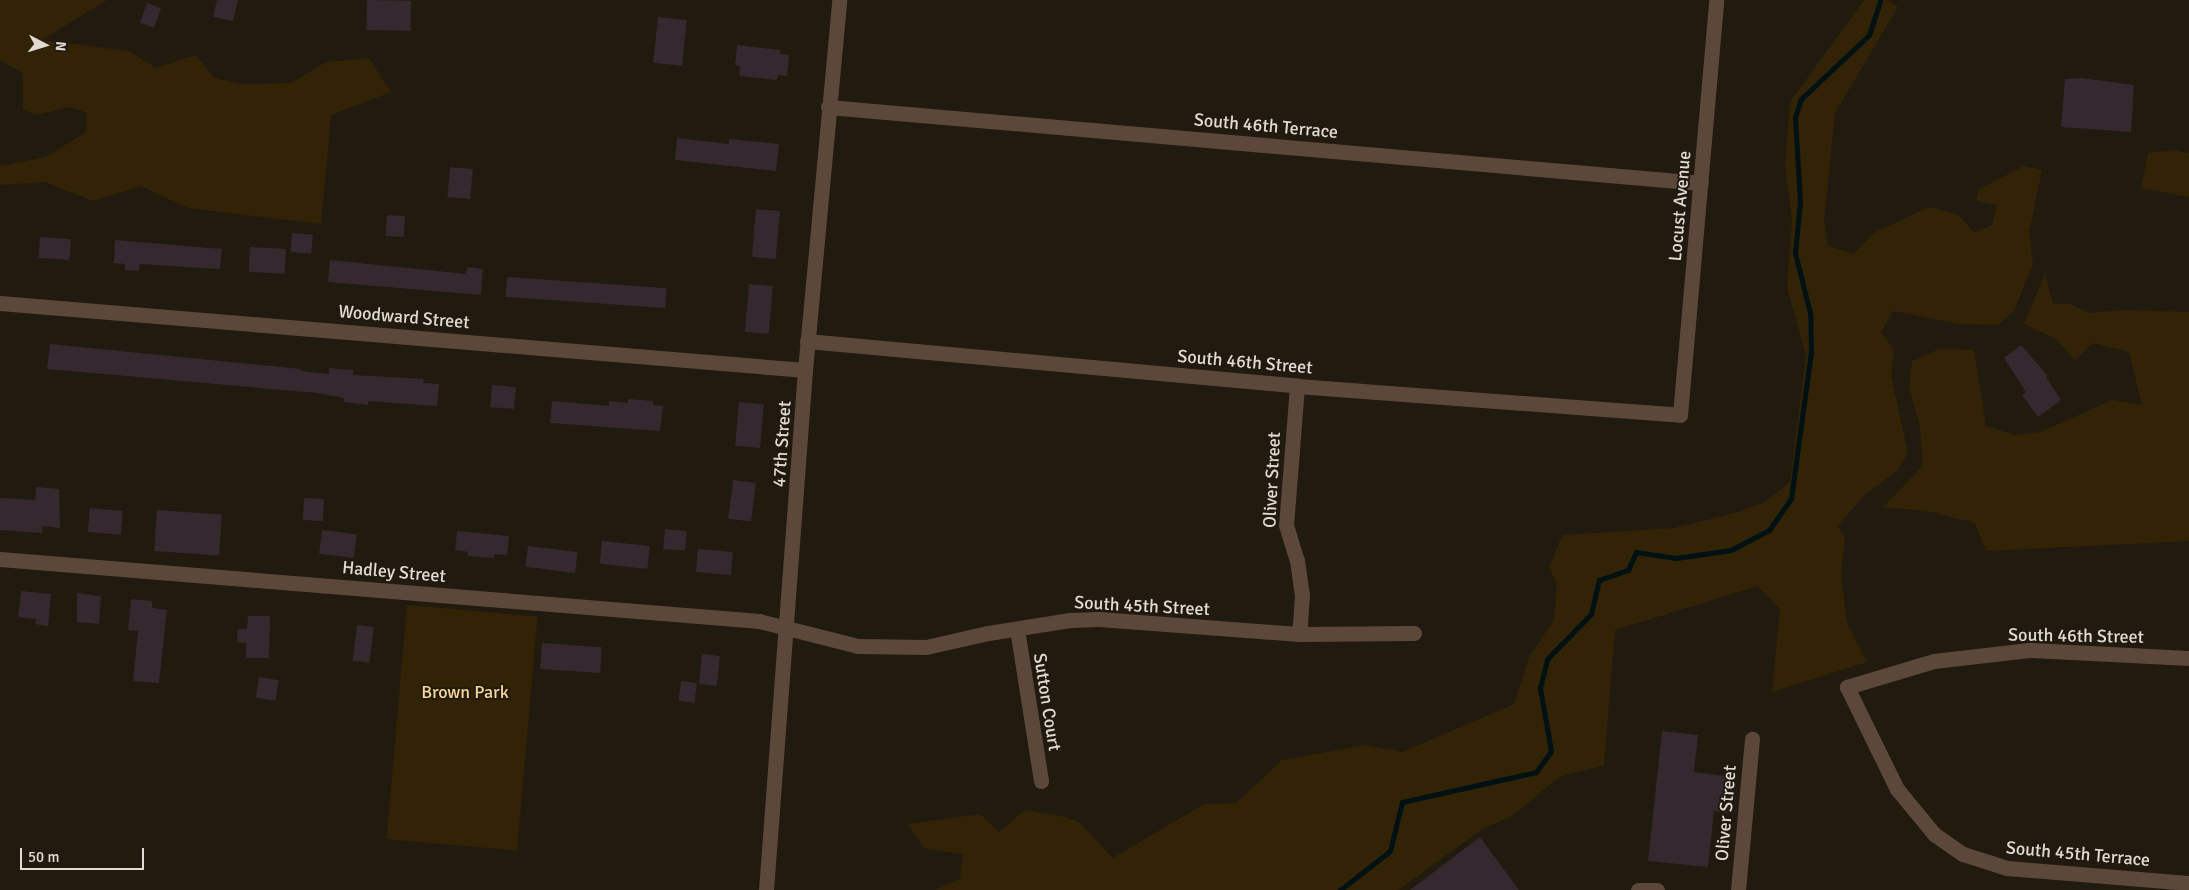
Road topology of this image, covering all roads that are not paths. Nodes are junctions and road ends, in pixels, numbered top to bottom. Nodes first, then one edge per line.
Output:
1 (839, 0) edge
2 (1716, 0) edge
3 (828, 107) junction
4 (1701, 183) junction
5 (0, 303) edge
6 (807, 341) junction
7 (805, 370) junction
8 (1297, 386) junction
9 (1680, 415) joint
10 (0, 559) edge
11 (784, 627) junction
12 (1017, 629) junction
13 (1414, 633) dead end
14 (1299, 634) junction
15 (2189, 658) edge
16 (1847, 687) joint
17 (1752, 739) dead end
18 (1041, 781) dead end
19 (2189, 883) edge
20 (2164, 885) edge
21 (766, 890) edge
22 (1638, 890) edge
23 (1657, 890) edge
24 (1738, 890) edge

1 - 3 street, 47th Street
2 - 4 street, Locust Avenue
3 - 4 street, South 46th Terrace
3 - 6 street, 47th Street
4 - 9 street, Locust Avenue
5 - 7 street, Woodward Street
6 - 7 street, 47th Street
6 - 8 street, South 46th Street
7 - 11 street, 47th Street
8 - 9 street, South 46th Street
8 - 14 street, Oliver Street
10 - 11 street, Hadley Street
11 - 12 street, South 45th Street
11 - 21 street, 47th Street
12 - 14 street, South 45th Street
12 - 18 street, Sutton Court
13 - 14 street, South 45th Street
15 - 16 street, South 46th Street
16 - 20 street, South 45th Terrace
17 - 24 street, Oliver Street
19 - 20 street, South 45th Terrace
22 - 23 street

